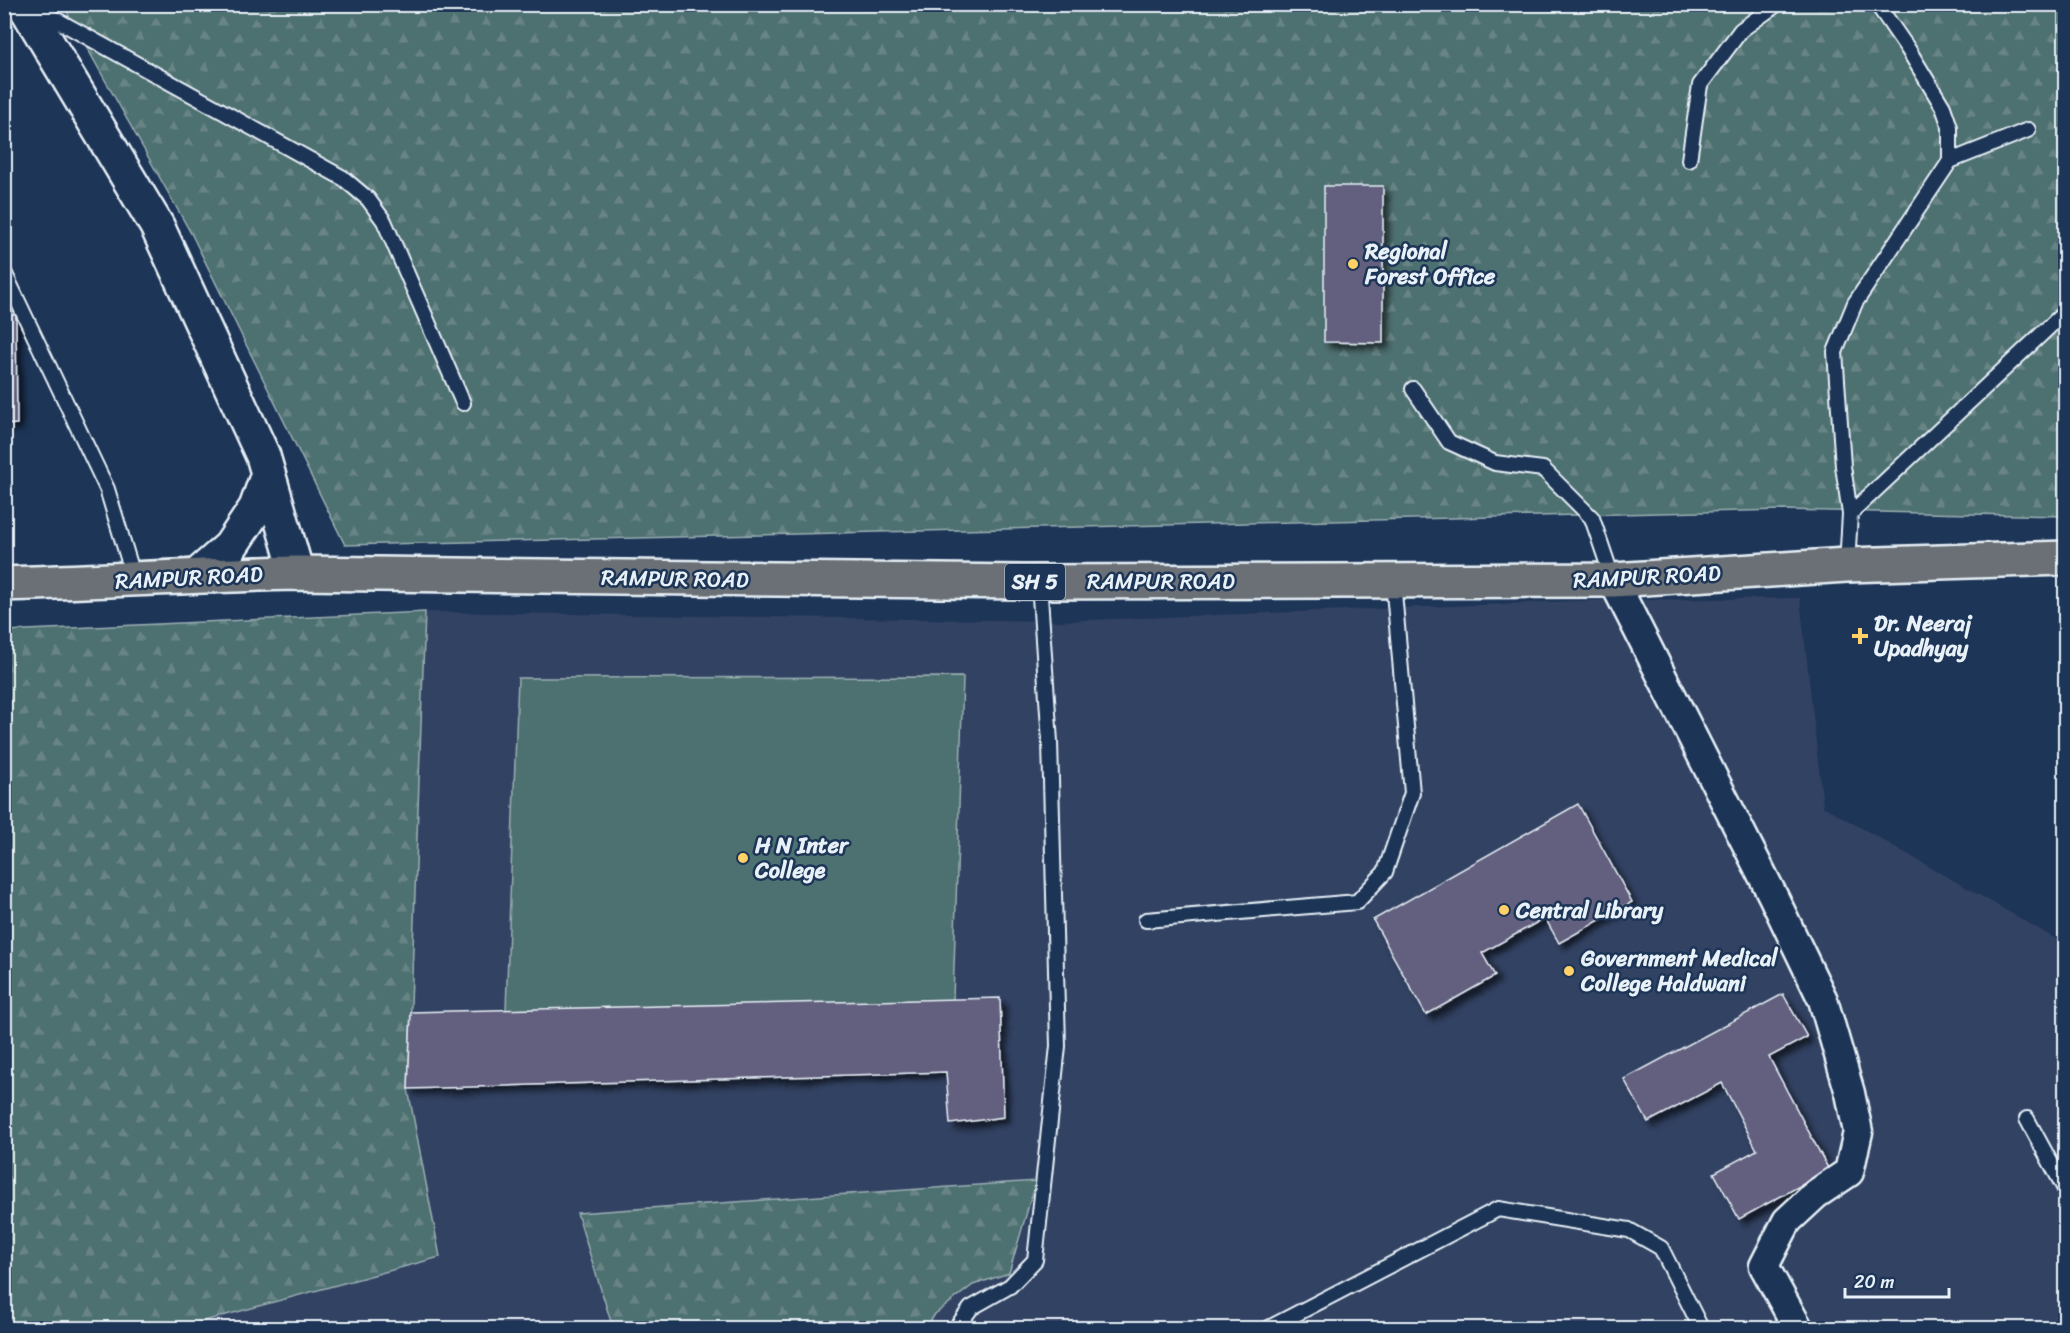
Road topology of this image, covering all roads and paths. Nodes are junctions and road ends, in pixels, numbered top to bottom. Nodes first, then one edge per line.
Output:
1 (24, 4) edge
2 (28, 4) edge
3 (1777, 4) edge
4 (1877, 4) edge
5 (2028, 130) dead end
6 (1689, 160) dead end
7 (1950, 161) junction
8 (4, 272) edge
9 (2066, 311) edge
10 (1413, 389) dead end
11 (463, 403) dead end
12 (268, 474) junction
13 (1850, 514) junction
14 (2066, 558) edge
15 (1847, 565) junction
16 (297, 573) junction
17 (198, 575) junction
18 (135, 580) junction
19 (1613, 580) junction
20 (1393, 581) junction
21 (1039, 582) junction
22 (4, 584) edge
23 (1146, 920) dead end
24 (2027, 1119) dead end
25 (2066, 1191) edge
26 (956, 1329) edge
27 (1269, 1329) edge
28 (1701, 1329) edge
29 (1798, 1329) edge

1 - 12 main road
2 - 11 lane
3 - 6 lane
4 - 7 lane
5 - 7 lane
7 - 13 lane
8 - 18 lane
9 - 13 lane
10 - 19 lane
12 - 16 main road
12 - 17 main road
13 - 15 lane
14 - 15 main road, RAMPUR ROAD / SH 5
15 - 19 main road, RAMPUR ROAD / SH 5
16 - 17 main road, RAMPUR ROAD / SH 5
16 - 21 main road, RAMPUR ROAD / SH 5
17 - 18 main road, RAMPUR ROAD / SH 5
18 - 22 main road, RAMPUR ROAD / SH 5
19 - 20 main road, RAMPUR ROAD / SH 5
19 - 29 street
20 - 21 main road, RAMPUR ROAD / SH 5
20 - 23 lane
21 - 26 lane
24 - 25 lane
27 - 28 lane

